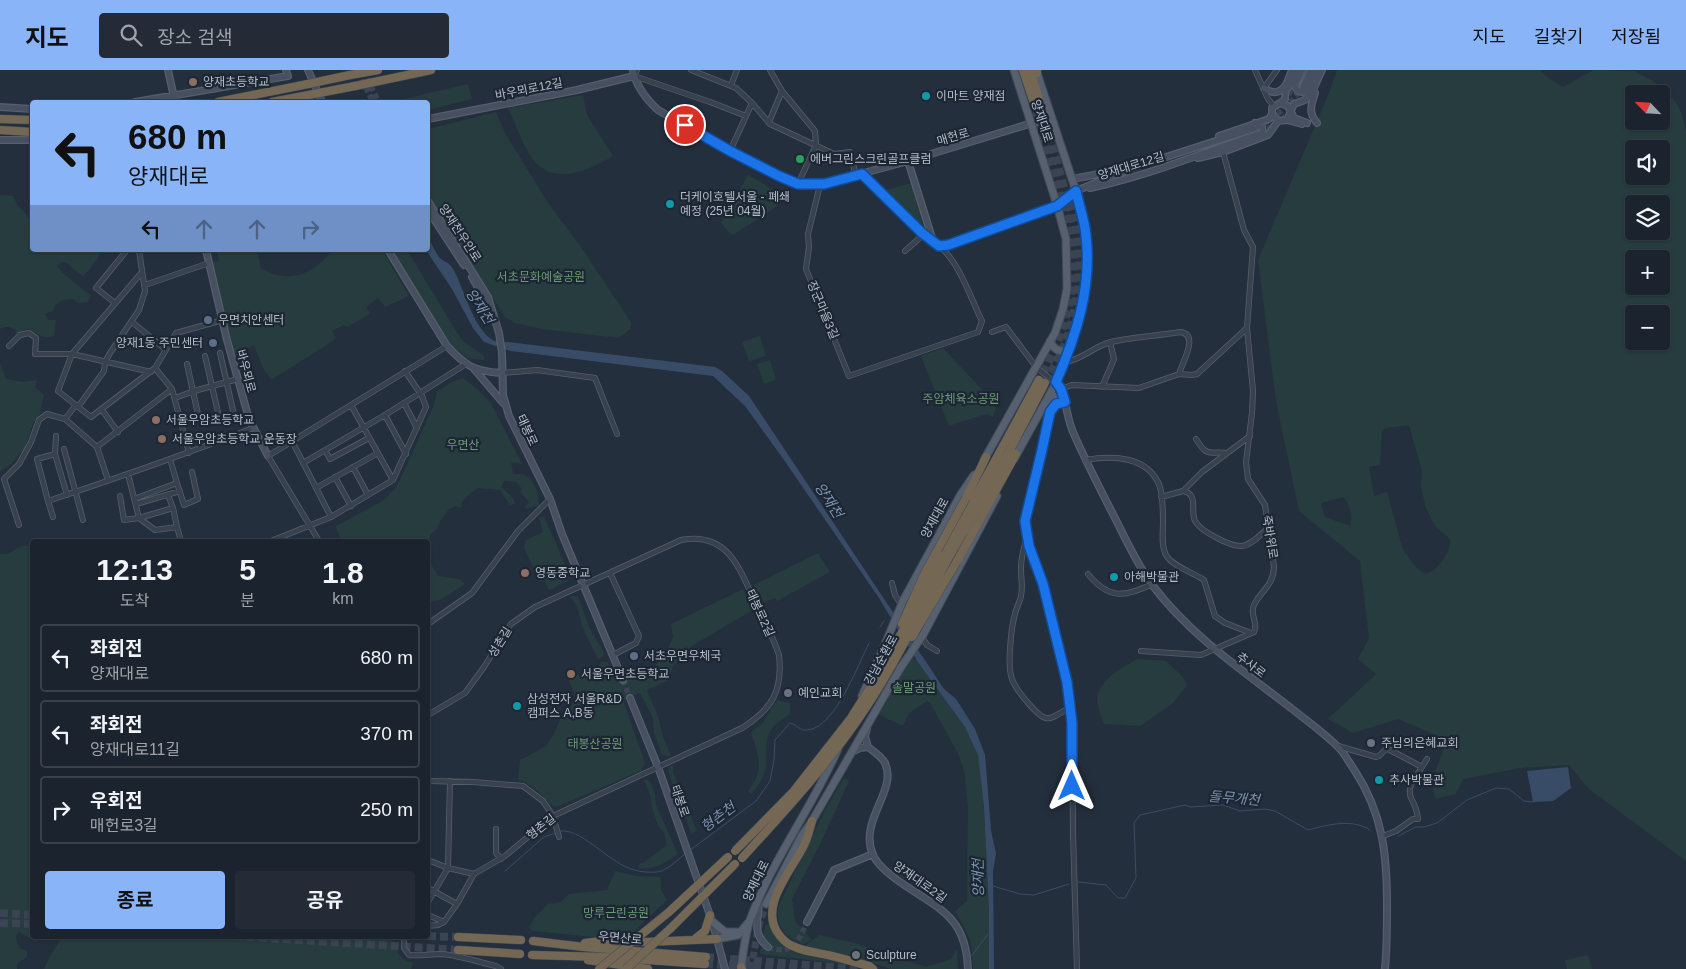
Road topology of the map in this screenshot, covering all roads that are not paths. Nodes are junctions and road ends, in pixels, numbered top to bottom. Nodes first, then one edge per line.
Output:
1 (168, 70) edge
2 (286, 70) edge
3 (308, 70) edge
4 (378, 70) edge
5 (431, 70) edge
6 (691, 70) edge
7 (737, 70) edge
8 (770, 70) edge
9 (1014, 70) edge
10 (1023, 70) edge
11 (1255, 70) edge
12 (1277, 70) edge
13 (1292, 70) edge
14 (1297, 70) edge
15 (1302, 70) edge
16 (1311, 70) edge
17 (1317, 70) edge
18 (1322, 70) edge
19 (1326, 70) edge
20 (1035, 71) edge
21 (634, 72) edge
22 (1295, 81) junction
23 (731, 85) junction
24 (1286, 85) junction
25 (1264, 88) junction
26 (782, 91) junction
27 (1309, 91) junction
28 (173, 95) junction
29 (1286, 96) junction
30 (156, 98) junction
31 (146, 100) edge
32 (160, 100) edge
33 (174, 100) edge
34 (228, 100) edge
35 (282, 100) edge
36 (321, 100) edge
37 (752, 103) junction
38 (1277, 104) junction
39 (0, 107) edge
40 (30, 109) edge
41 (1291, 112) junction
42 (1272, 114) junction
43 (746, 116) junction
44 (1052, 117) junction
45 (0, 118) edge
46 (430, 119) edge
47 (30, 120) edge
48 (1287, 120) junction
49 (1278, 121) junction
50 (769, 122) junction
51 (1317, 123) dead end
52 (1030, 124) junction
53 (0, 130) edge
54 (1257, 131) junction
55 (30, 132) edge
56 (0, 140) edge
57 (30, 140) edge
58 (816, 145) junction
59 (730, 151) junction
60 (1223, 152) junction
61 (908, 161) junction
62 (1171, 164) junction
63 (1132, 168) junction
64 (859, 175) junction
65 (1072, 179) junction
66 (798, 184) junction
67 (820, 185) junction
68 (1076, 191) junction
69 (430, 204) edge
70 (1057, 206) junction
71 (430, 213) edge
72 (924, 234) junction
73 (933, 240) junction
74 (939, 246) junction
75 (905, 251) dead end
76 (125, 252) edge
77 (139, 252) edge
78 (206, 252) edge
79 (389, 252) edge
80 (209, 263) junction
81 (142, 272) junction
82 (145, 285) junction
83 (479, 285) junction
84 (115, 303) junction
85 (223, 320) junction
86 (132, 322) junction
87 (1247, 328) junction
88 (992, 332) dead end
89 (1050, 341) junction
90 (1110, 342) junction
91 (9, 346) dead end
92 (447, 346) junction
93 (165, 349) junction
94 (1069, 351) junction
95 (220, 353) dead end
96 (72, 354) junction
97 (205, 356) dead end
98 (106, 362) junction
99 (1065, 362) junction
100 (187, 364) dead end
101 (466, 364) junction
102 (1036, 367) junction
103 (155, 368) junction
104 (473, 368) junction
105 (405, 371) junction
106 (151, 372) junction
107 (501, 373) junction
108 (1179, 374) junction
109 (238, 379) junction
110 (226, 382) junction
111 (1056, 382) junction
112 (212, 386) junction
113 (1102, 387) junction
114 (172, 389) junction
115 (194, 391) junction
116 (419, 392) junction
117 (1063, 395) junction
118 (175, 398) junction
119 (404, 403) junction
120 (351, 405) junction
121 (77, 406) junction
122 (506, 407) junction
123 (102, 410) junction
124 (1038, 412) junction
125 (234, 415) dead end
126 (385, 415) junction
127 (65, 419) junction
128 (200, 419) dead end
129 (220, 421) dead end
130 (363, 427) junction
131 (254, 428) junction
132 (417, 428) junction
133 (118, 432) junction
134 (617, 434) dead end
135 (56, 436) dead end
136 (1008, 436) junction
137 (1250, 436) junction
138 (369, 438) junction
139 (1196, 439) dead end
140 (292, 441) junction
141 (97, 447) junction
142 (64, 449) dead end
143 (325, 450) junction
144 (189, 453) junction
145 (378, 453) junction
146 (1013, 453) junction
147 (1227, 453) junction
148 (55, 454) junction
149 (406, 454) junction
150 (268, 456) junction
151 (986, 456) junction
152 (170, 459) junction
153 (1085, 460) junction
154 (303, 463) junction
155 (353, 467) junction
156 (192, 472) dead end
157 (128, 474) junction
158 (335, 477) junction
159 (108, 480) junction
160 (393, 480) junction
161 (177, 483) junction
162 (316, 488) junction
163 (180, 491) junction
164 (1183, 491) junction
165 (75, 492) junction
166 (67, 495) junction
167 (168, 495) junction
168 (120, 496) dead end
169 (368, 496) junction
170 (1161, 497) junction
171 (134, 499) junction
172 (550, 499) junction
173 (48, 501) junction
174 (136, 504) junction
175 (351, 506) junction
176 (172, 508) junction
177 (331, 517) junction
178 (53, 518) dead end
179 (139, 518) junction
180 (83, 520) dead end
181 (19, 525) dead end
182 (309, 526) junction
183 (177, 527) junction
184 (1268, 528) junction
185 (1028, 538) junction
186 (180, 539) edge
187 (276, 539) edge
188 (318, 539) edge
189 (949, 560) junction
190 (610, 573) junction
191 (1088, 574) dead end
192 (892, 583) dead end
193 (584, 584) junction
194 (1152, 584) junction
195 (907, 602) junction
196 (430, 623) edge
197 (1251, 633) junction
198 (1214, 650) junction
199 (938, 651) dead end
200 (1140, 651) dead end
201 (613, 655) junction
202 (886, 668) junction
203 (623, 680) tunnel mouth
204 (630, 698) tunnel mouth
205 (1070, 707) junction
206 (430, 714) edge
207 (870, 719) junction
208 (1336, 746) junction
209 (868, 747) junction
210 (851, 754) junction
211 (1427, 759) dead end
212 (658, 767) junction
213 (1422, 767) junction
214 (430, 781) edge
215 (450, 781) junction
216 (552, 816) junction
217 (812, 821) junction
218 (496, 830) dead end
219 (1383, 836) junction
220 (559, 837) dead end
221 (735, 851) dead end
222 (872, 854) junction
223 (728, 858) dead end
224 (742, 858) dead end
225 (501, 859) junction
226 (430, 861) edge
227 (736, 864) dead end
228 (448, 868) junction
229 (474, 874) junction
230 (430, 889) edge
231 (434, 892) junction
232 (430, 899) edge
233 (759, 901) junction
234 (457, 904) junction
235 (766, 904) tunnel mouth
236 (430, 916) edge
237 (711, 918) junction
238 (751, 919) junction
239 (444, 922) junction
240 (807, 922) tunnel mouth
241 (430, 926) edge
242 (743, 931) junction
243 (458, 937) tunnel mouth
244 (404, 939) edge
245 (695, 939) junction
246 (717, 939) junction
247 (521, 940) dead end
248 (533, 941) dead end
249 (575, 945) junction
250 (768, 947) dead end
251 (965, 948) junction
252 (458, 950) tunnel mouth
253 (520, 954) dead end
254 (532, 956) dead end
255 (574, 956) junction
256 (741, 968) edge
257 (501, 969) edge
258 (599, 969) edge
259 (626, 969) edge
260 (648, 969) edge
261 (725, 969) edge
262 (873, 969) edge
263 (964, 969) edge
264 (968, 969) edge
265 (1077, 969) edge
266 (1386, 969) edge

1 - 28 street
2 - 28 street
3 - 36 street
4 - 34 highway, bridge
5 - 35 highway, bridge
6 - 23 street
7 - 23 street
8 - 26 street
9 - 52 main road, 양재대로
10 - 20 highway, 양재대로
11 - 25 street
12 - 25 street
13 - 24 street
14 - 22 street
15 - 22 street
16 - 27 street
17 - 27 street
18 - 27 street
19 - 27 street
20 - 44 main road, 양재대로
21 - 43 street
21 - 46 street, 바우뫼로12길
21 - 59 street, 매헌로
22 - 27 street
22 - 29 street
23 - 37 street
24 - 25 street
24 - 29 street
25 - 38 street
26 - 50 street
26 - 58 street
27 - 41 street
27 - 51 street
28 - 30 street
28 - 33 street
29 - 38 street
30 - 31 street
30 - 32 street
37 - 43 street
37 - 50 street
38 - 41 street
38 - 42 street
39 - 40 street
41 - 48 street
41 - 48 street
42 - 49 street
42 - 54 street
43 - 59 street
44 - 52 street, 매헌로
44 - 65 main road, 양재대로
45 - 47 highway
48 - 49 street
49 - 54 street
50 - 58 street
52 - 61 street, 매헌로
52 - 70 main road, 양재대로
53 - 55 highway
54 - 60 street
54 - 62 street, 양재대로12길
54 - 63 street, 양재대로12길
56 - 57 street
58 - 64 street
58 - 66 street
59 - 66 street, 매헌로
60 - 62 street
60 - 87 street, 죽바위로
61 - 64 street, 매헌로
61 - 73 street
62 - 68 street, 양재대로12길
63 - 65 street
63 - 68 street, 양재대로12길
64 - 67 street, 매헌로
64 - 72 street
65 - 68 main road, 양재대로
66 - 67 street, 매헌로
67 - 74 street, 장군마을3길
68 - 70 street
68 - 94 main road, 양재대로
69 - 83 street, 양재천우안로
70 - 74 street
70 - 89 main road, 양재대로
71 - 83 street, 양재천우안로
72 - 73 street
72 - 75 street
73 - 74 street
76 - 84 street
77 - 81 street
78 - 80 street, 바우뫼로
79 - 92 street
80 - 82 street
80 - 85 street, 바우뫼로
81 - 82 street
81 - 84 street
82 - 86 street
83 - 107 street, 양재천우안로
84 - 96 street
85 - 93 street
85 - 109 street, 바우뫼로
86 - 93 street
86 - 98 street
87 - 108 street
87 - 137 street, 죽바위로
88 - 102 street
89 - 94 main road
89 - 102 main road, 양재대로
90 - 99 street
90 - 108 street
90 - 113 street
91 - 96 street
92 - 101 street
92 - 105 street
93 - 103 street
94 - 99 main road, 양재대로
95 - 110 street
96 - 98 street
96 - 121 street
97 - 112 street
98 - 106 street
98 - 121 street
99 - 111 main road, 양재대로
100 - 115 street
101 - 104 street
101 - 116 street
102 - 111 street
102 - 151 main road, 양재대로
103 - 106 street
103 - 114 street
104 - 107 street
104 - 122 street
105 - 116 street
105 - 120 street
106 - 123 street
107 - 122 street, 태봉로
107 - 134 street
108 - 113 street
109 - 110 street
109 - 131 street, 바우뫼로
110 - 112 street
110 - 125 street
111 - 117 street, 추사로
111 - 124 main road, 양재대로
112 - 115 street
112 - 129 street
113 - 117 street
114 - 118 street
114 - 133 street
115 - 118 street
115 - 128 street
116 - 119 street
116 - 132 street
117 - 124 main road
117 - 153 street, 추사로
117 - 185 street
118 - 144 street
119 - 126 street
119 - 132 street
120 - 130 street
120 - 140 street
121 - 123 street
121 - 127 street
122 - 172 street, 태봉로
123 - 133 street
124 - 146 main road, 양재대로
126 - 130 street
126 - 149 street
127 - 141 street
127 - 181 street
130 - 138 street
130 - 143 street
131 - 144 street
131 - 150 street, 바우뫼로
132 - 149 street
133 - 141 street
135 - 148 street
136 - 146 highway, 양재대로
136 - 189 highway, 양재대로
136 - 195 main road
137 - 147 street
137 - 184 street, 죽바위로
138 - 143 street
138 - 145 street
139 - 147 street
140 - 150 street
140 - 154 street
141 - 159 street
142 - 165 street
143 - 154 street
144 - 152 street
145 - 155 street
145 - 160 street
146 - 189 highway
146 - 207 main road, 양재대로, bridge
147 - 164 street
148 - 166 street
148 - 173 street
149 - 160 street
150 - 182 street, 바우뫼로
151 - 195 main road, 양재대로
151 - 202 highway, bridge
152 - 157 street
152 - 161 street
153 - 170 street
153 - 194 street, 추사로
154 - 162 street
155 - 158 street
155 - 169 street
156 - 163 street
157 - 159 street
157 - 171 street
158 - 162 street
158 - 175 street
159 - 165 street
160 - 169 street
161 - 163 street
161 - 171 street
162 - 177 street
163 - 167 street
164 - 170 street
164 - 184 street
165 - 166 street
165 - 180 street
166 - 173 street
167 - 174 street
167 - 176 street
168 - 179 street
169 - 175 street
170 - 197 street
171 - 174 street
172 - 193 street, 태봉로
172 - 196 street
173 - 178 street
174 - 179 street
175 - 177 street
176 - 179 street
176 - 183 street
177 - 182 street
179 - 183 street
182 - 187 street
182 - 188 street, 바우뫼로
183 - 186 street
184 - 197 street, 죽바위로
185 - 205 street
185 - 205 street
189 - 202 highway, 강남순환로, bridge
189 - 202 highway, bridge
190 - 193 street, 태봉로2길
190 - 201 street
190 - 212 street, 태봉로2길
191 - 194 street
192 - 199 street
193 - 201 street, 태봉로
193 - 206 street, 성촌길
194 - 198 street, 추사로
195 - 233 main road, 양재대로, bridge
197 - 198 street
198 - 200 street
198 - 208 street, 추사로
201 - 203 street, 태봉로
202 - 221 highway, 강남순환로, bridge
202 - 224 highway, 강남순환로, bridge
204 - 212 street, 태봉로
205 - 265 street
207 - 209 street
207 - 210 main road, 양재대로
208 - 213 street
208 - 219 street, 추사로
209 - 210 street
209 - 222 street
210 - 217 main road, 양재대로
211 - 213 street
212 - 216 street, 형촌길
212 - 237 street, 태봉로
213 - 219 street
214 - 215 street
215 - 216 street
215 - 228 street
216 - 220 street
216 - 225 street, 형촌길
217 - 235 main road, 양재대로
217 - 262 highway
218 - 225 street
219 - 266 street, 추사로
222 - 240 street
222 - 251 street, 양재대로2길
223 - 258 highway, bridge
225 - 229 street, 형촌길
226 - 228 street
227 - 259 highway, bridge
228 - 229 street
228 - 231 street
229 - 234 street
230 - 231 street
231 - 232 street
231 - 234 street
233 - 238 main road, 양재대로
233 - 250 street
234 - 239 street
236 - 239 street
237 - 242 main road
237 - 245 highway
237 - 246 street, 태봉로
238 - 242 main road
238 - 256 main road, 양재대로
239 - 241 street
242 - 246 main road
243 - 247 highway
244 - 257 street
245 - 246 highway
245 - 249 highway
246 - 261 street, 태봉로
248 - 249 highway, 우면산로
249 - 255 highway, 우면산로
251 - 263 street, 양재대로2길
251 - 264 street, 양재대로2길
252 - 253 highway
254 - 255 highway, 우면산로
255 - 260 highway

